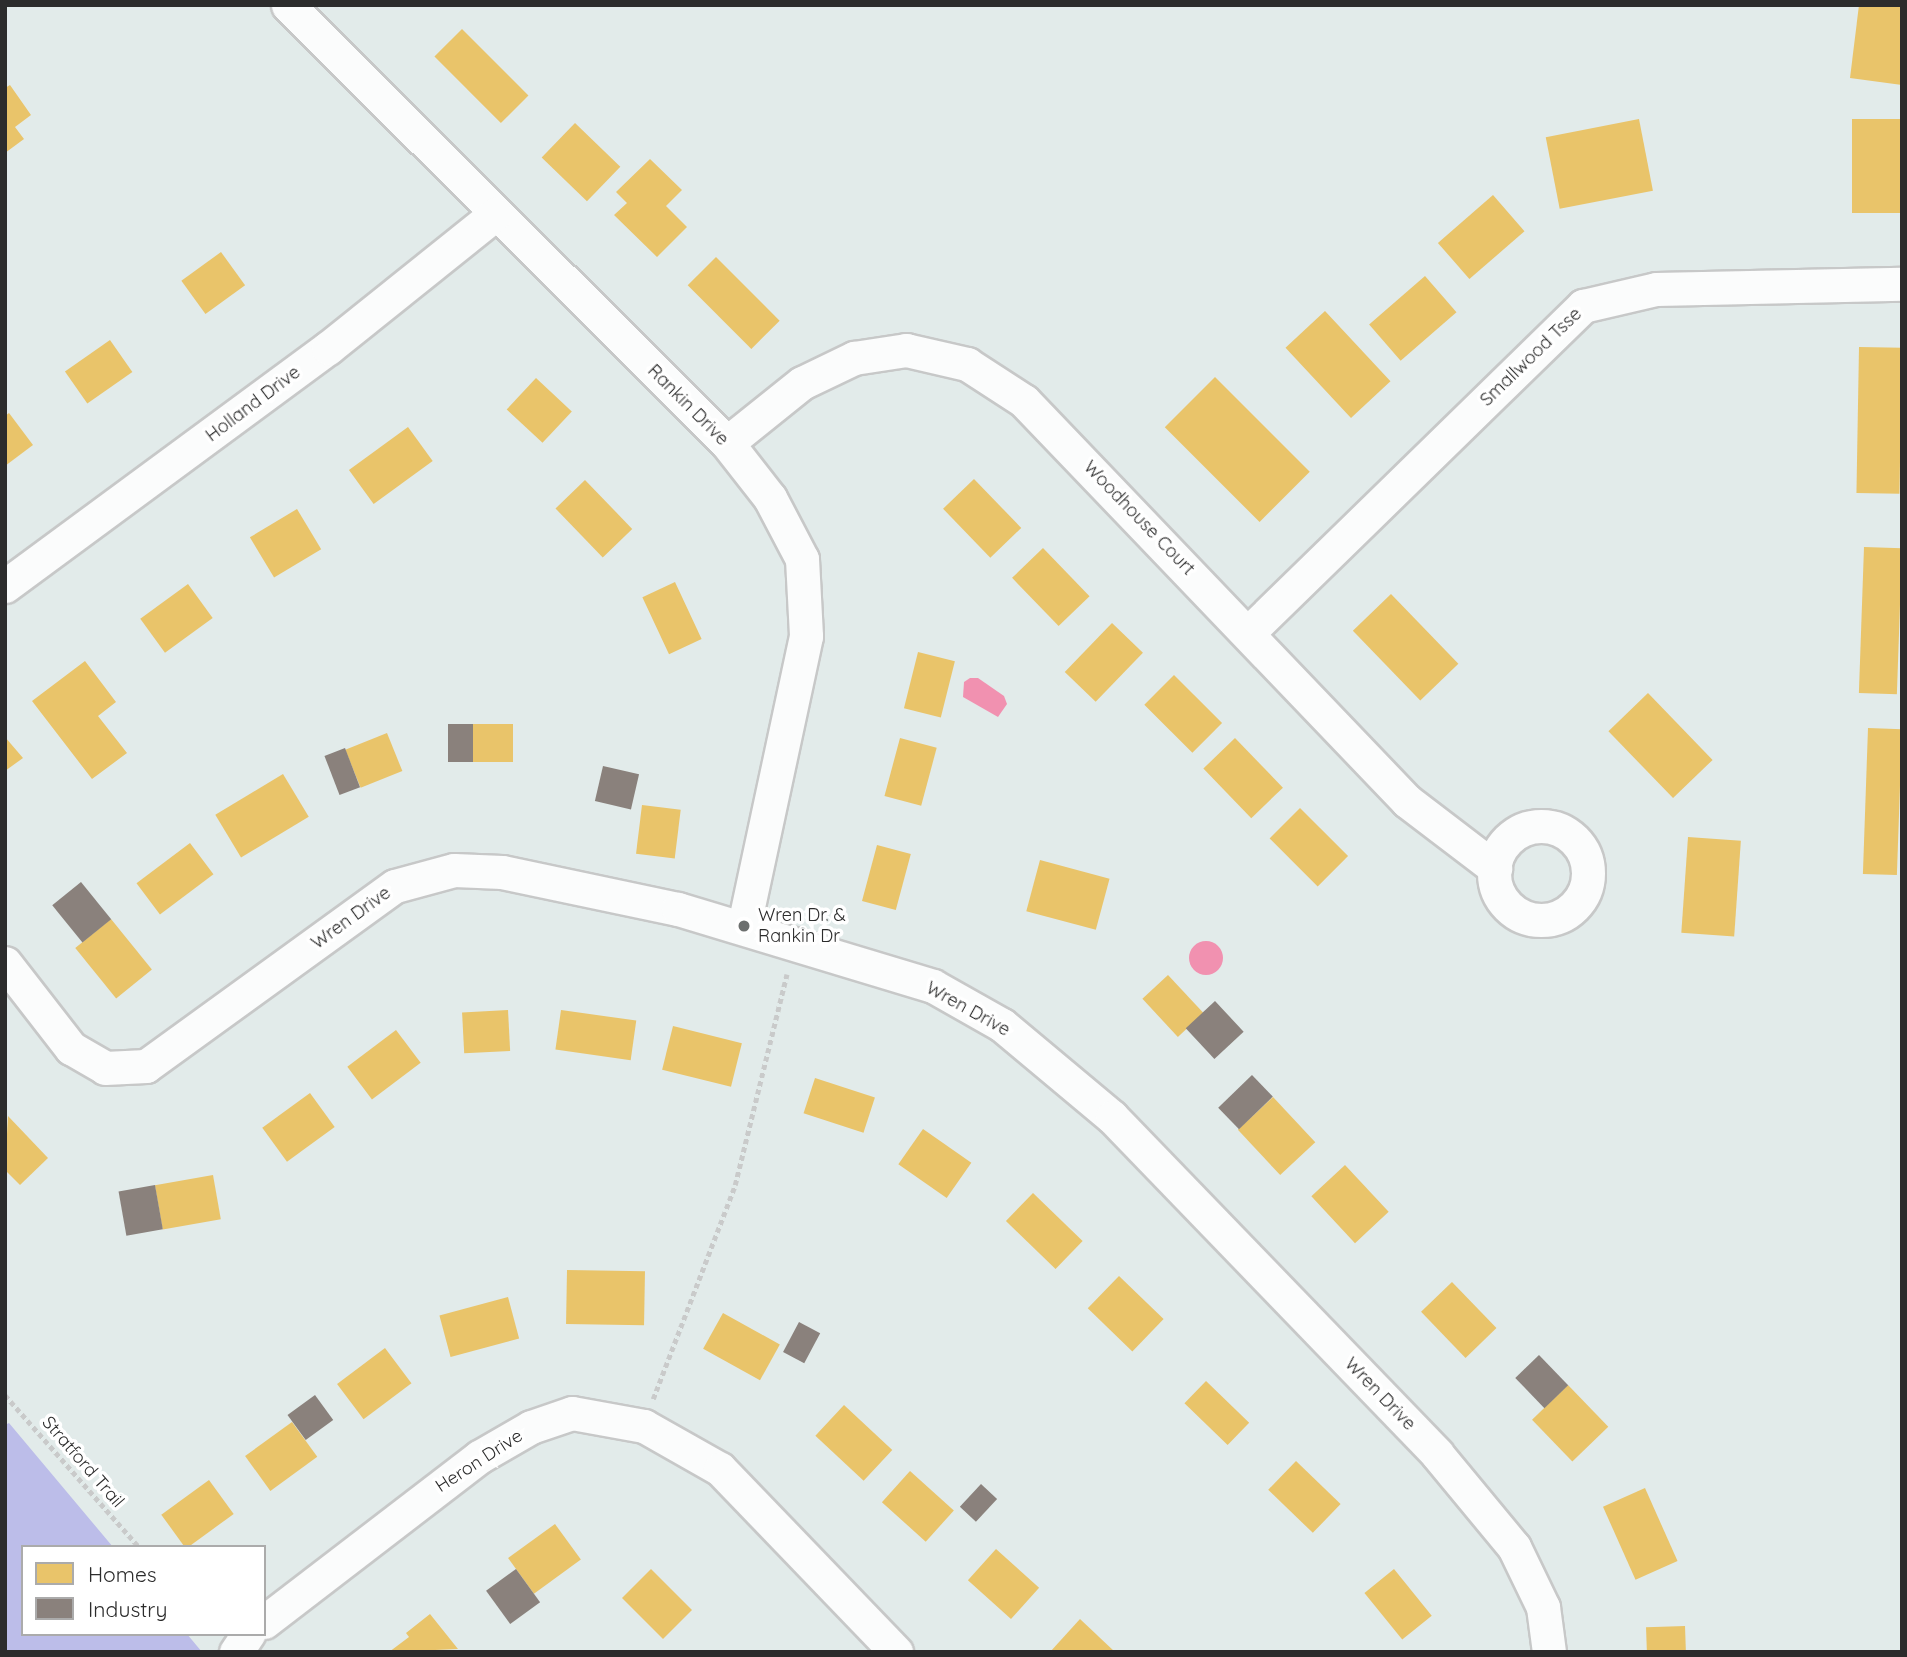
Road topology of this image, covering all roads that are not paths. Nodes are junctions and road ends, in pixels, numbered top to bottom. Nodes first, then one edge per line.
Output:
1 (288, 5) edge
2 (495, 214) junction
3 (1902, 284) edge
4 (727, 443) junction
5 (5, 586) edge
6 (1249, 632) junction
7 (1494, 868) dead end
8 (744, 926) junction
9 (5, 963) edge
10 (266, 1620) edge
11 (247, 1636) edge
12 (236, 1652) edge
13 (896, 1652) edge
14 (1549, 1652) edge

1 - 2 street, Rankin Drive
2 - 4 street, Rankin Drive
2 - 5 street, Holland Drive
3 - 6 street, Smallwood Tsse
4 - 6 street, Woodhouse Court
4 - 8 street, Rankin Drive
6 - 7 street, Woodhouse Court
8 - 9 street, Wren Drive
8 - 14 street, Wren Drive
10 - 13 street, Heron Drive
11 - 12 street

